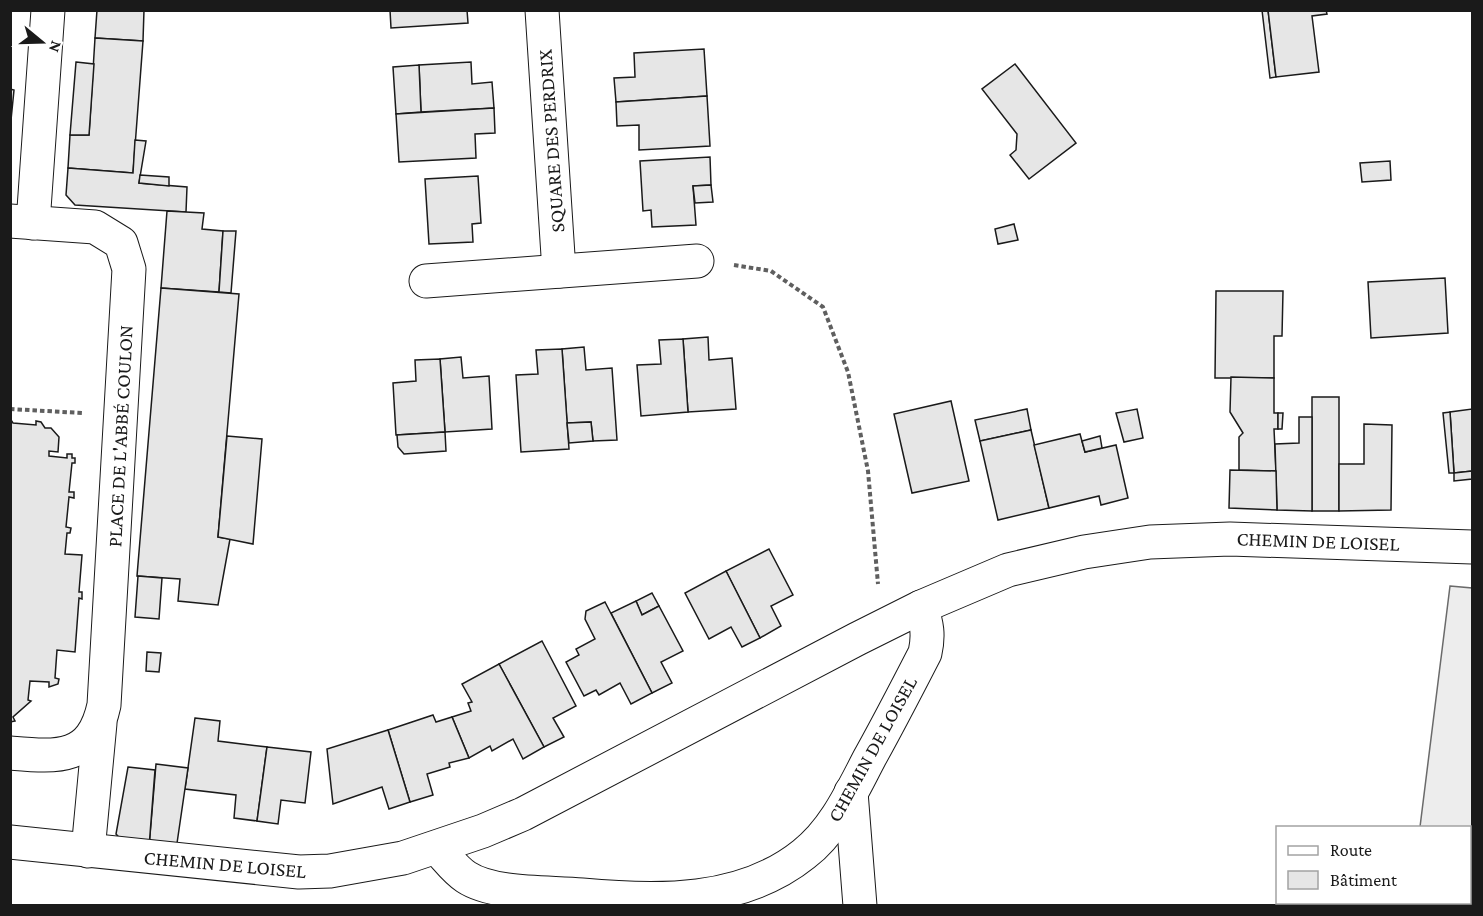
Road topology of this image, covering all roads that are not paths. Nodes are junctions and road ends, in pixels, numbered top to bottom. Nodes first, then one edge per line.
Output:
1 (48, 10) edge
2 (542, 10) edge
3 (22, 222) edge
4 (697, 261) road end
5 (559, 271) junction
6 (426, 280) dead end
7 (1473, 547) edge
8 (921, 607) junction
9 (100, 723) junction
10 (10, 753) edge
11 (851, 792) junction
12 (10, 842) edge
13 (437, 848) junction
14 (88, 851) junction
15 (860, 906) edge

1 - 3 street, PLACE DE L'ABBÉ COULON
2 - 5 street, SQUARE DES PERDRIX
3 - 9 street, PLACE DE L'ABBÉ COULON
4 - 5 street
5 - 6 street
7 - 8 street, CHEMIN DE LOISEL
8 - 11 street, CHEMIN DE LOISEL
8 - 13 street, CHEMIN DE LOISEL
9 - 10 street, PLACE DE L'ABBÉ COULON
9 - 14 street, PLACE DE L'ABBÉ COULON
11 - 13 street, CHEMIN DE LOISEL
11 - 15 street
12 - 14 street, CHEMIN DE LOISEL
13 - 14 street, CHEMIN DE LOISEL

